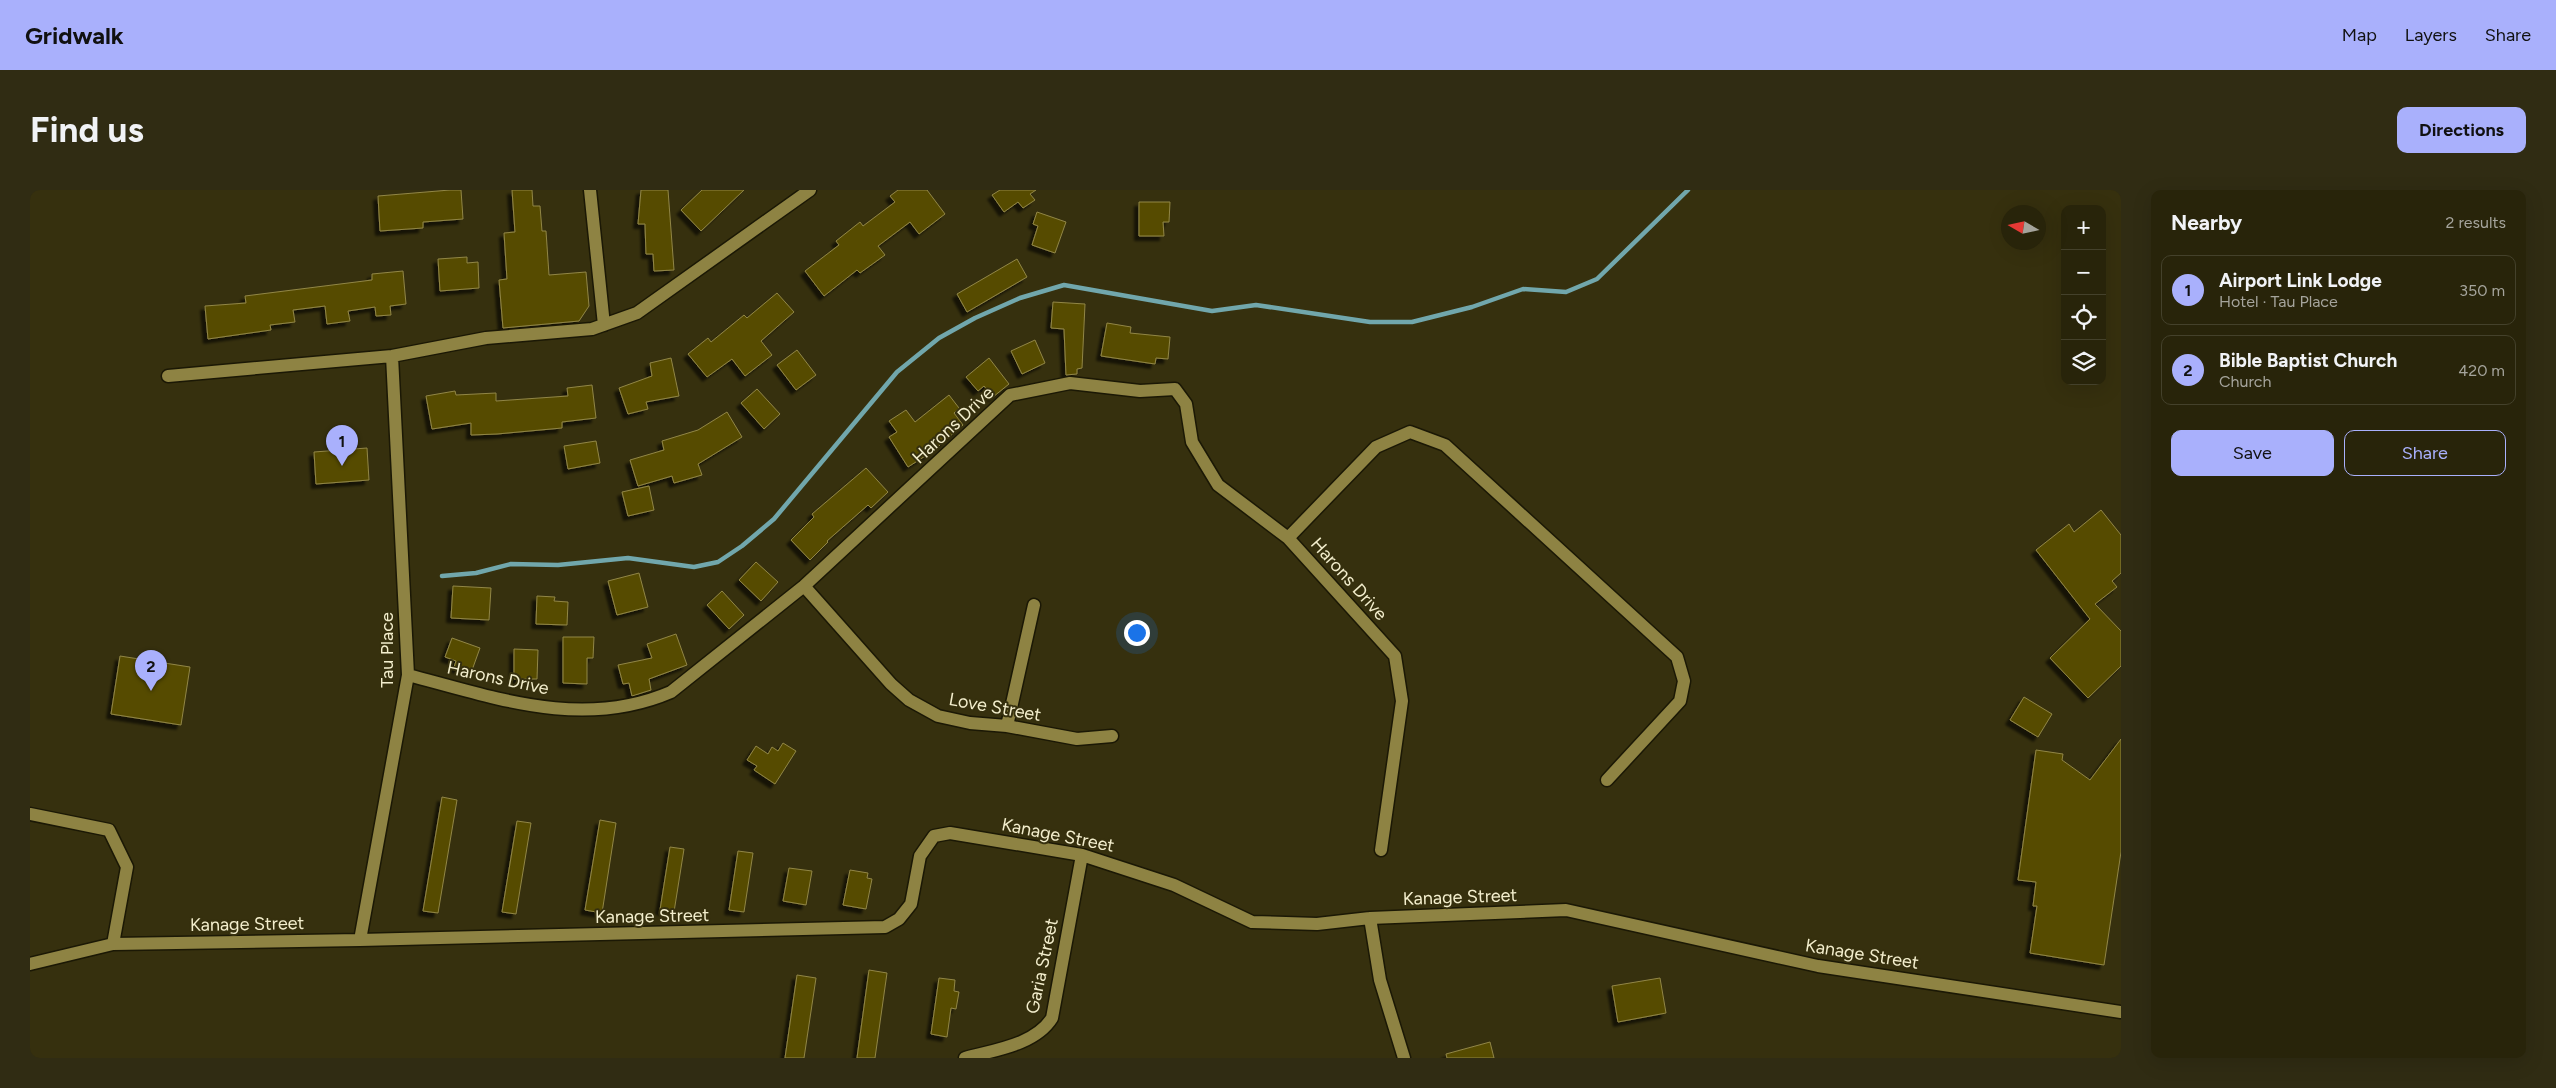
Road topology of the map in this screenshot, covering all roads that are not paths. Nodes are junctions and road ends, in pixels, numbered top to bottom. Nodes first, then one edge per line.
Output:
1 (590, 190) edge
2 (810, 190) edge
3 (604, 325) junction
4 (392, 356) junction
5 (168, 376) dead end
6 (1288, 538) junction
7 (804, 586) junction
8 (1034, 605) dead end
9 (408, 675) junction
10 (1007, 726) junction
11 (1112, 736) dead end
12 (1607, 780) dead end
13 (30, 814) edge
14 (1381, 850) dead end
15 (1082, 854) junction
16 (1370, 918) junction
17 (360, 940) junction
18 (112, 944) junction
19 (30, 964) edge
20 (2121, 1012) edge
21 (965, 1058) edge
22 (1404, 1058) edge

1 - 3 street
2 - 3 street
3 - 4 street
4 - 5 street
4 - 9 street, Tau Place
6 - 7 street, Harons Drive
6 - 12 street
6 - 14 street, Harons Drive
7 - 9 street, Harons Drive
7 - 10 street, Love Street
8 - 10 street
9 - 17 street, Tau Place
10 - 11 street, Love Street
13 - 18 street
15 - 16 street, Kanage Street
15 - 17 street, Kanage Street
15 - 21 street, Garia Street
16 - 20 street, Kanage Street
16 - 22 street
17 - 18 street, Kanage Street
18 - 19 street, Kanage Street

